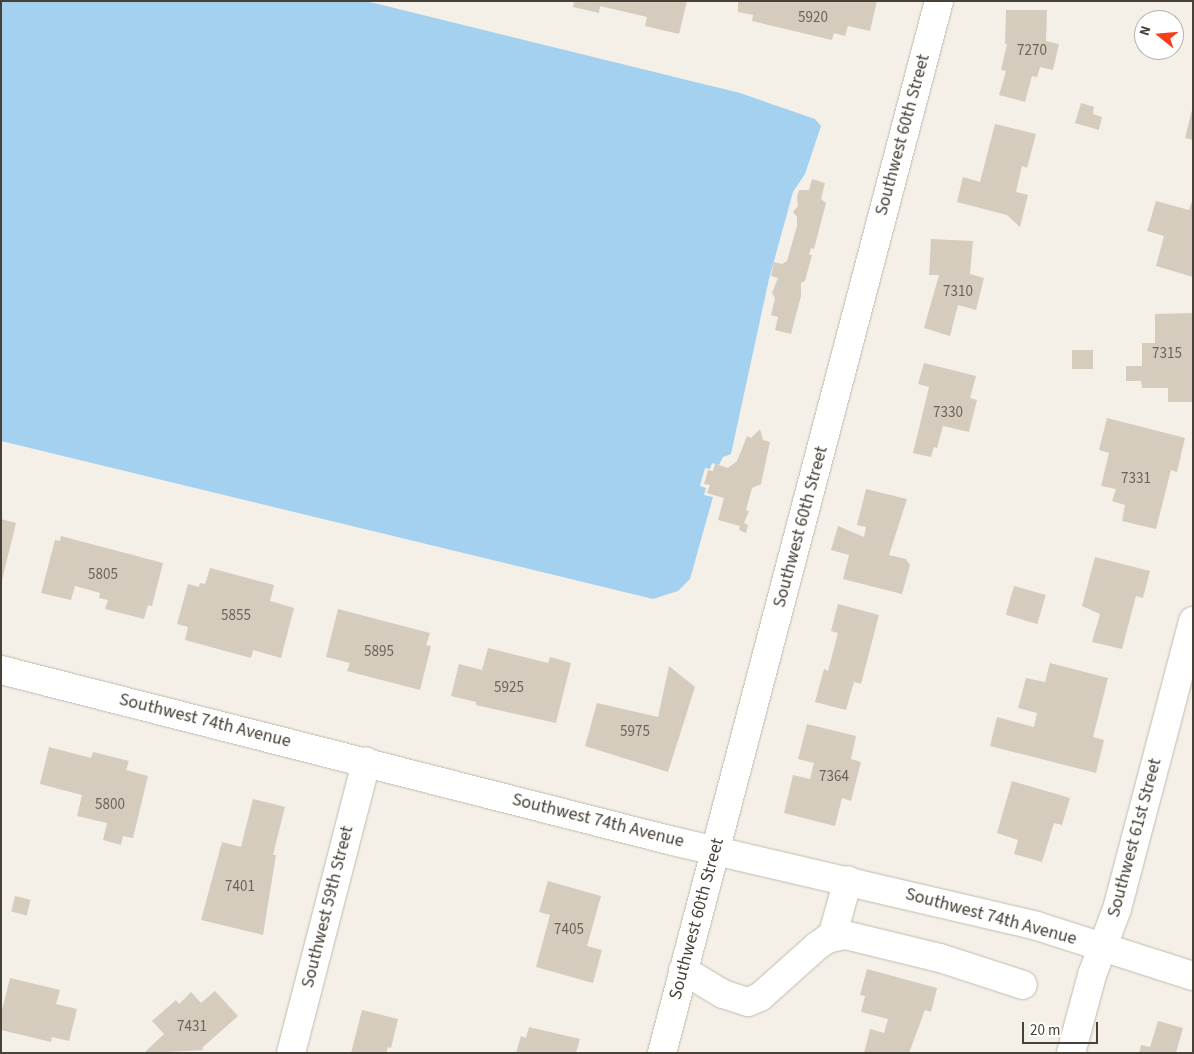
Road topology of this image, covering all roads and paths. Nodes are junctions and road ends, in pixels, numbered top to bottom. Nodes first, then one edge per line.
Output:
1 (939, 1) edge
2 (1193, 621) edge
3 (1, 670) edge
4 (366, 762) junction
5 (716, 850) junction
6 (848, 880) junction
7 (832, 937) junction
8 (1102, 947) junction
9 (683, 970) junction
10 (1193, 976) edge
11 (1024, 985) dead end
12 (291, 1053) edge
13 (662, 1053) edge
14 (1071, 1053) edge

1 - 5 street, Southwest 60th Street
2 - 8 street, Southwest 61st Street
3 - 4 street, Southwest 74th Avenue
4 - 5 street, Southwest 74th Avenue
4 - 12 street, Southwest 59th Street
5 - 6 street, Southwest 74th Avenue
5 - 9 street, Southwest 60th Street
6 - 7 street
6 - 8 street, Southwest 74th Avenue
7 - 9 street
7 - 11 street
8 - 10 street, Southwest 74th Avenue
8 - 14 street, Southwest 61st Street
9 - 13 street, Southwest 60th Street

